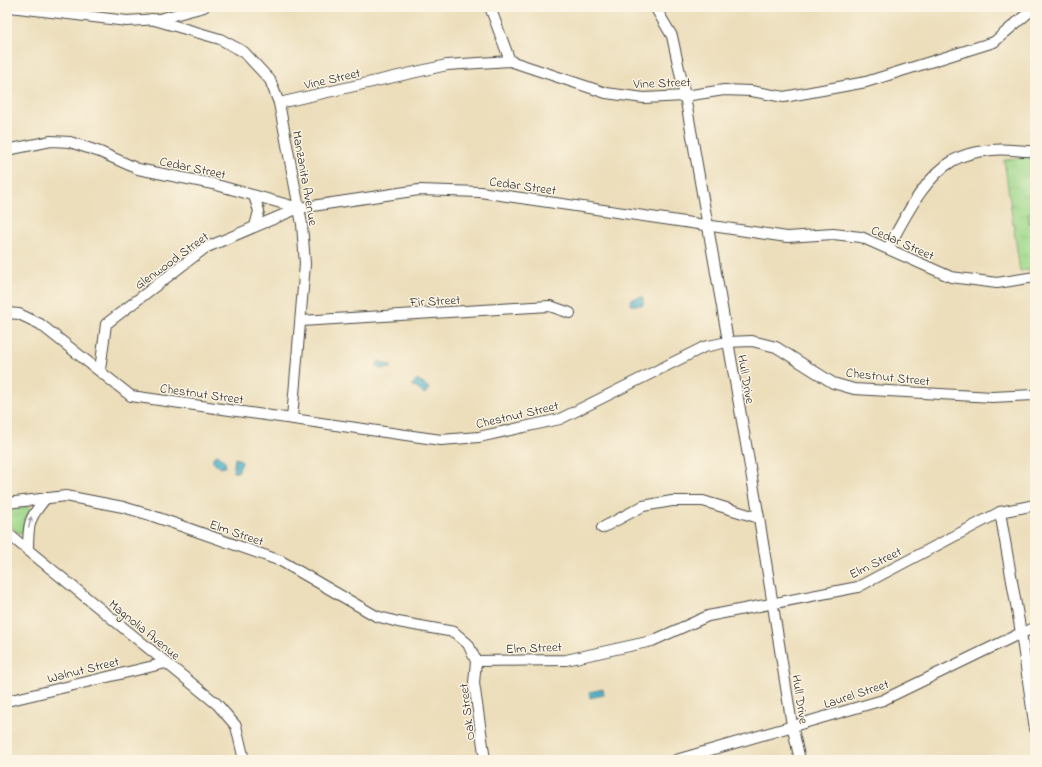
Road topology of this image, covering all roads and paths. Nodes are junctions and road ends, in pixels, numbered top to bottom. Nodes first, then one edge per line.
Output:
1 (10, 7) edge
2 (204, 7) edge
3 (490, 7) edge
4 (655, 7) edge
5 (1035, 7) edge
6 (151, 19) junction
7 (510, 61) junction
8 (685, 96) junction
9 (279, 103) junction
10 (7, 150) edge
11 (1032, 151) edge
12 (254, 196) junction
13 (299, 208) junction
14 (707, 224) junction
15 (255, 226) junction
16 (888, 248) junction
17 (1035, 278) edge
18 (7, 313) edge
19 (570, 313) dead end
20 (301, 321) junction
21 (727, 342) junction
22 (100, 370) junction
23 (1035, 395) edge
24 (292, 418) junction
25 (46, 498) junction
26 (7, 503) edge
27 (1035, 505) edge
28 (1000, 512) junction
29 (759, 518) junction
30 (602, 528) dead end
31 (7, 533) edge
32 (28, 550) junction
33 (773, 603) junction
34 (1035, 628) edge
35 (1021, 633) junction
36 (476, 661) junction
37 (166, 663) junction
38 (7, 701) edge
39 (792, 725) junction
40 (1035, 729) edge
41 (244, 760) edge
42 (485, 760) edge
43 (676, 760) edge
44 (800, 760) edge

1 - 6 street
2 - 6 street
3 - 7 street
4 - 8 street, Hull Drive
5 - 8 street, Vine Street
6 - 9 street, Manzanita Avenue
7 - 8 street, Vine Street
7 - 9 street, Vine Street
8 - 14 street, Hull Drive
9 - 13 street, Manzanita Avenue
10 - 12 street, Cedar Street
11 - 16 street
12 - 13 street, Cedar Street
12 - 15 street
13 - 14 street, Cedar Street
13 - 15 street, Glenwood Street
13 - 20 street, Manzanita Avenue
14 - 16 street, Cedar Street
14 - 21 street, Hull Drive
15 - 22 street, Glenwood Street
16 - 17 street, Cedar Street
18 - 22 street, Chestnut Street
19 - 20 street, Fir Street
20 - 24 street, Manzanita Avenue
21 - 23 street, Chestnut Street
21 - 24 street, Chestnut Street
21 - 29 street, Hull Drive
22 - 24 street, Chestnut Street
25 - 26 street, Elm Street
32 -> 25 street
25 - 36 street, Elm Street
27 - 28 street, Elm Street
28 - 33 street, Elm Street
28 - 35 street
29 - 30 street
29 - 33 street, Hull Drive
31 - 32 street, Magnolia Avenue
32 - 37 street, Magnolia Avenue
33 - 36 street, Elm Street
33 - 39 street, Hull Drive
34 - 35 street, Laurel Street
35 - 39 street, Laurel Street
35 - 40 street
36 - 42 street, Oak Street
37 - 38 street, Walnut Street
37 - 41 street, Magnolia Avenue
39 - 43 street, Laurel Street
39 - 44 street, Hull Drive

